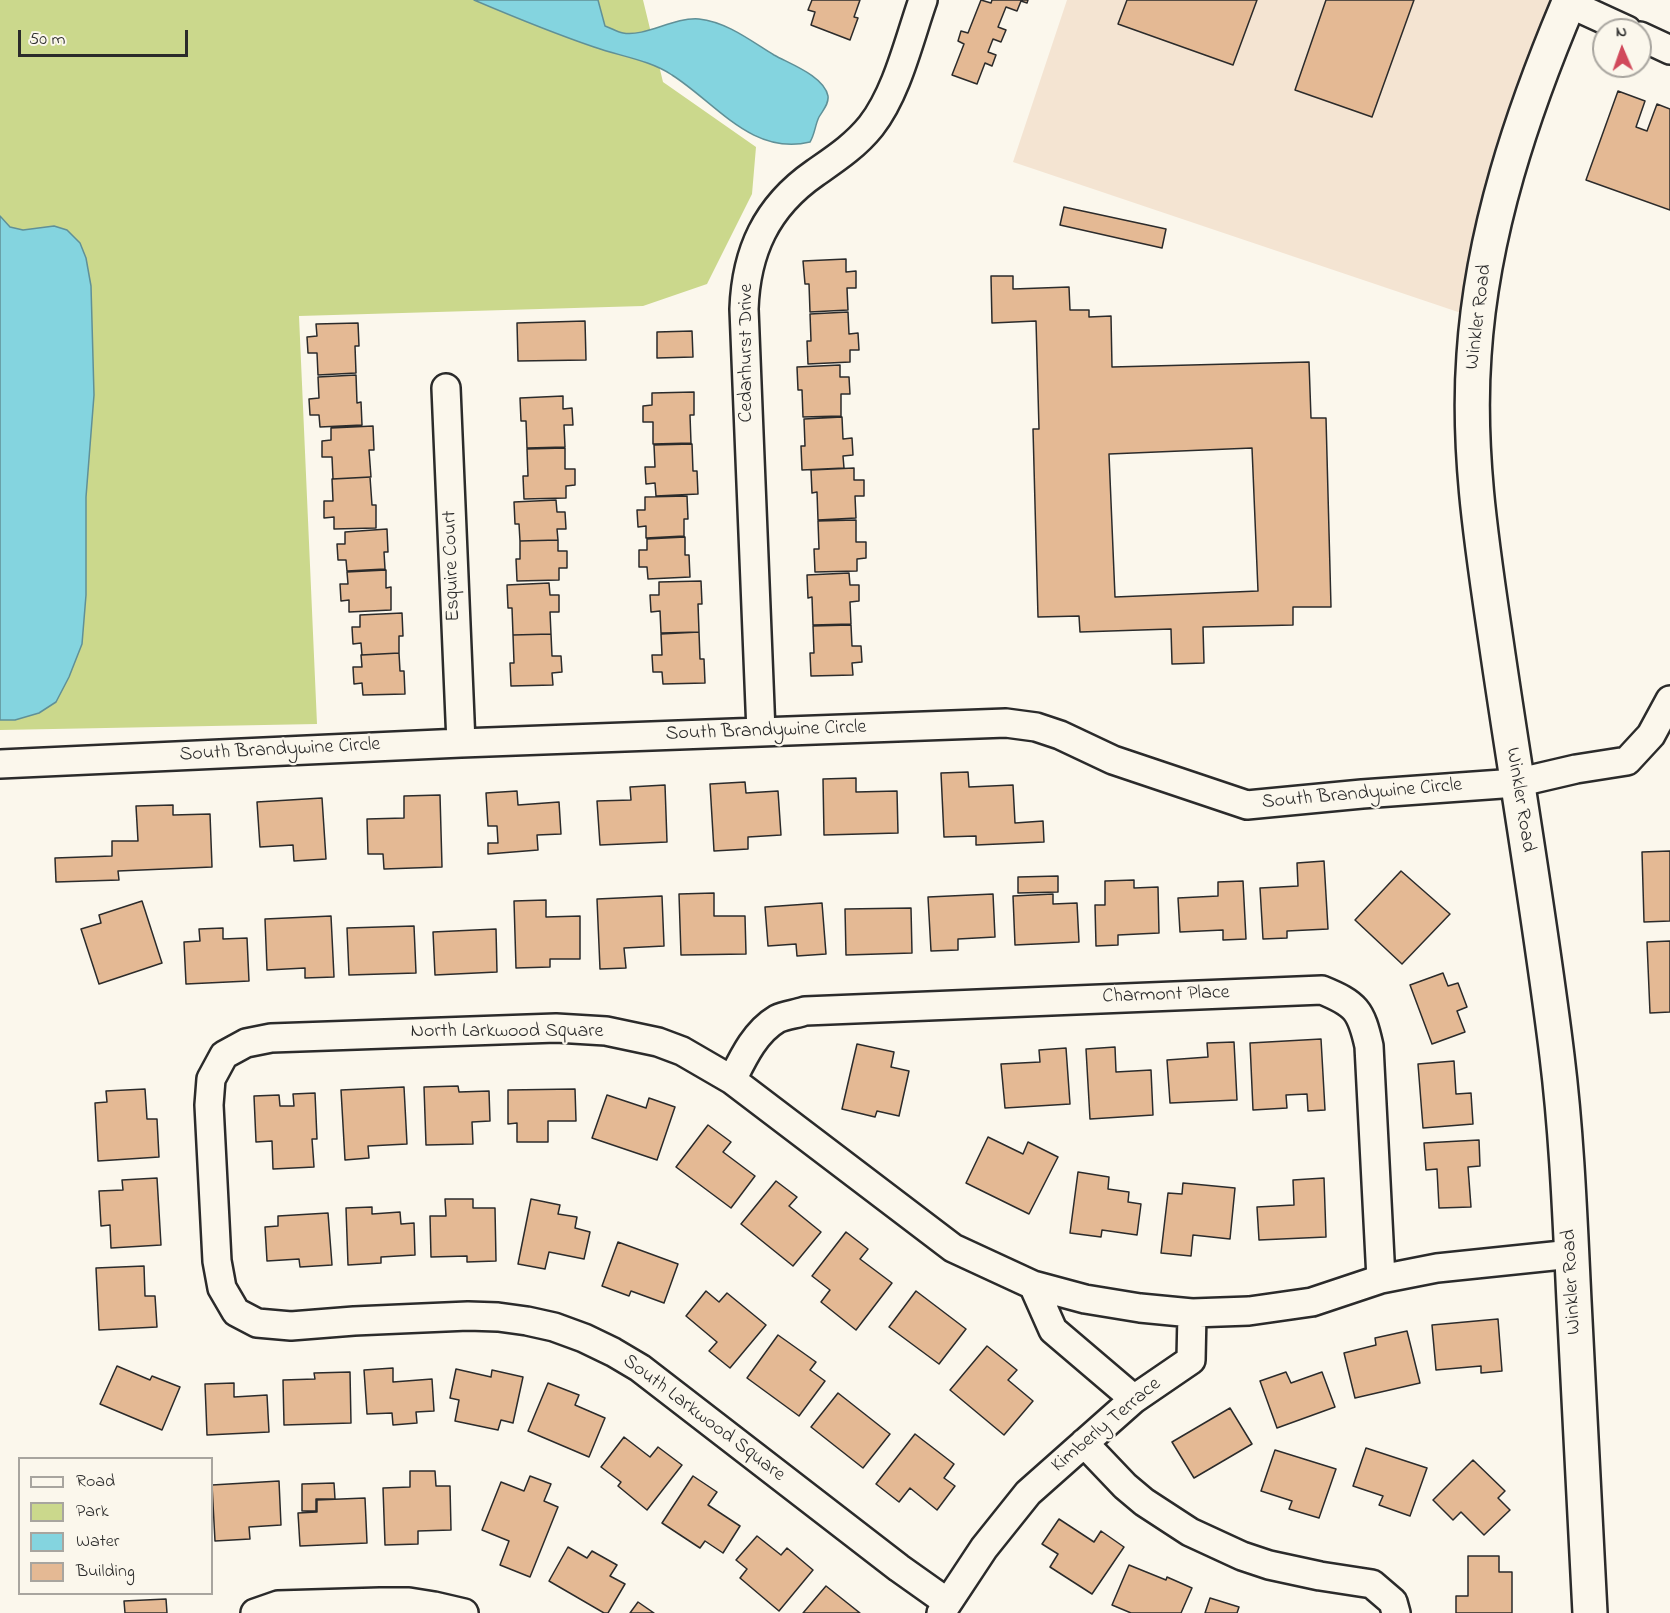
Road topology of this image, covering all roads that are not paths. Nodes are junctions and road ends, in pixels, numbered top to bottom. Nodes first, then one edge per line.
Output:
1 (924, 0) edge
2 (1569, 2) edge
3 (1602, 18) edge
4 (1652, 42) edge
5 (1670, 50) edge
6 (446, 388) dead end
7 (1670, 700) edge
8 (761, 732) junction
9 (461, 743) junction
10 (0, 764) edge
11 (1516, 783) junction
12 (732, 1080) junction
13 (213, 1186) joint
14 (1572, 1254) junction
15 (1381, 1279) junction
16 (1033, 1284) junction
17 (1192, 1313) junction
18 (1134, 1399) junction
19 (1083, 1443) junction
20 (944, 1608) edge
21 (255, 1613) edge
22 (464, 1613) edge
23 (1396, 1613) edge
24 (1590, 1613) edge

1 - 8 street, Cedarhurst Drive
2 - 3 street
2 - 11 street, Winkler Road
4 - 5 street
6 - 9 street, Esquire Court
7 - 11 street, South Brandywine Circle
8 - 9 street, South Brandywine Circle
8 - 11 street, South Brandywine Circle
9 - 10 street, South Brandywine Circle
11 - 14 street, Winkler Road
12 - 13 street, North Larkwood Square
12 - 15 street, Charmont Place
12 - 16 street, North Larkwood Square
13 - 20 street, South Larkwood Square
14 - 15 street
14 - 24 street, Winkler Road
15 - 17 street
16 - 17 street, North Larkwood Square
16 - 18 street
17 - 18 street, Kimberly Terrace
18 - 19 street, Kimberly Terrace
19 - 20 street, Kimberly Terrace
19 - 23 street
21 - 22 street

